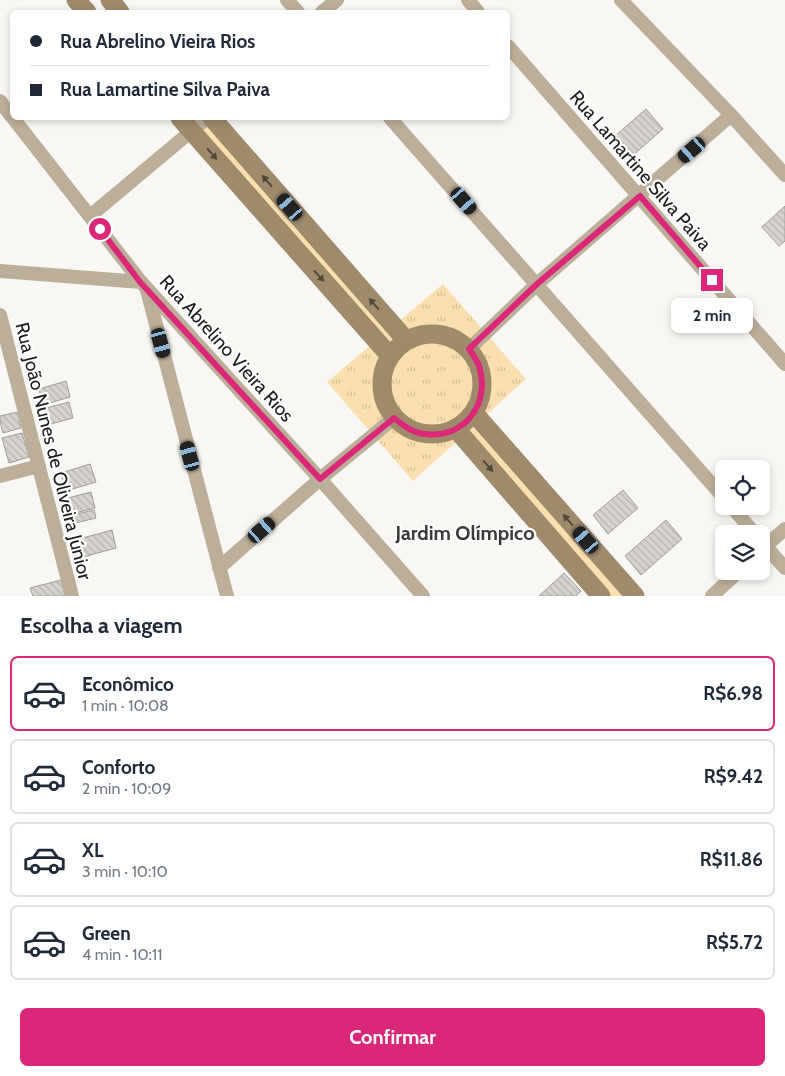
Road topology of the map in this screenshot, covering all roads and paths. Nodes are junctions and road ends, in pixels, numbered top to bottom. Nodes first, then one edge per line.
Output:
1 (76, 0) edge
2 (110, 0) edge
3 (287, 0) edge
4 (336, 0) edge
5 (468, 0) edge
6 (621, 0) edge
7 (85, 10) edge
8 (118, 10) edge
9 (296, 10) edge
10 (324, 10) edge
11 (476, 10) edge
12 (510, 48) edge
13 (0, 101) edge
14 (10, 113) edge
15 (731, 116) junction
16 (15, 120) edge
17 (200, 120) edge
18 (214, 120) edge
19 (392, 120) edge
20 (186, 124) edge
21 (785, 175) edge
22 (640, 196) junction
23 (90, 216) junction
24 (0, 270) edge
25 (143, 284) junction
26 (537, 284) junction
27 (0, 315) edge
28 (406, 340) junction
29 (469, 349) junction
30 (390, 356) junction
31 (785, 364) edge
32 (474, 413) junction
33 (394, 418) junction
34 (456, 429) junction
35 (39, 466) junction
36 (0, 476) edge
37 (320, 479) junction
38 (715, 488) edge
39 (739, 515) edge
40 (747, 525) edge
41 (785, 529) edge
42 (770, 541) edge
43 (770, 553) edge
44 (219, 568) junction
45 (785, 568) edge
46 (729, 580) edge
47 (224, 582) junction
48 (72, 596) edge
49 (227, 596) edge
50 (237, 596) edge
51 (423, 596) edge
52 (601, 596) edge
53 (635, 596) edge
54 (712, 596) edge

1 - 7 street
2 - 8 street
3 - 9 street
4 - 10 street
5 - 11 street
6 - 15 street
12 - 22 street, Rua Lamartine Silva Paiva
13 - 14 street, Rua Abrelino Vieira Rios
15 - 21 street
15 - 22 street
16 - 23 street, Rua Abrelino Vieira Rios
17 - 20 street
28 -> 18 street
19 - 26 street
20 - 23 street
20 -> 30 street
22 - 26 street
22 - 31 street, Rua Lamartine Silva Paiva
23 - 25 street, Rua Abrelino Vieira Rios
24 - 25 street
25 - 37 street, Rua Abrelino Vieira Rios
25 - 44 street
26 - 29 street
26 - 38 street
27 - 35 street, Rua João Nunes de Oliveira Júnior
28 - 29 street
28 - 30 street
29 - 32 street
30 - 33 street
32 - 34 street
53 -> 32 street
33 - 34 street
33 - 37 street
34 -> 52 street
35 - 36 street
35 - 48 street, Rua João Nunes de Oliveira Júnior
37 - 44 street
37 - 51 street, Rua Abrelino Vieira Rios
39 - 40 street
41 - 42 street
43 - 45 street
44 - 47 street
46 - 54 street
47 - 49 street
47 - 50 street

